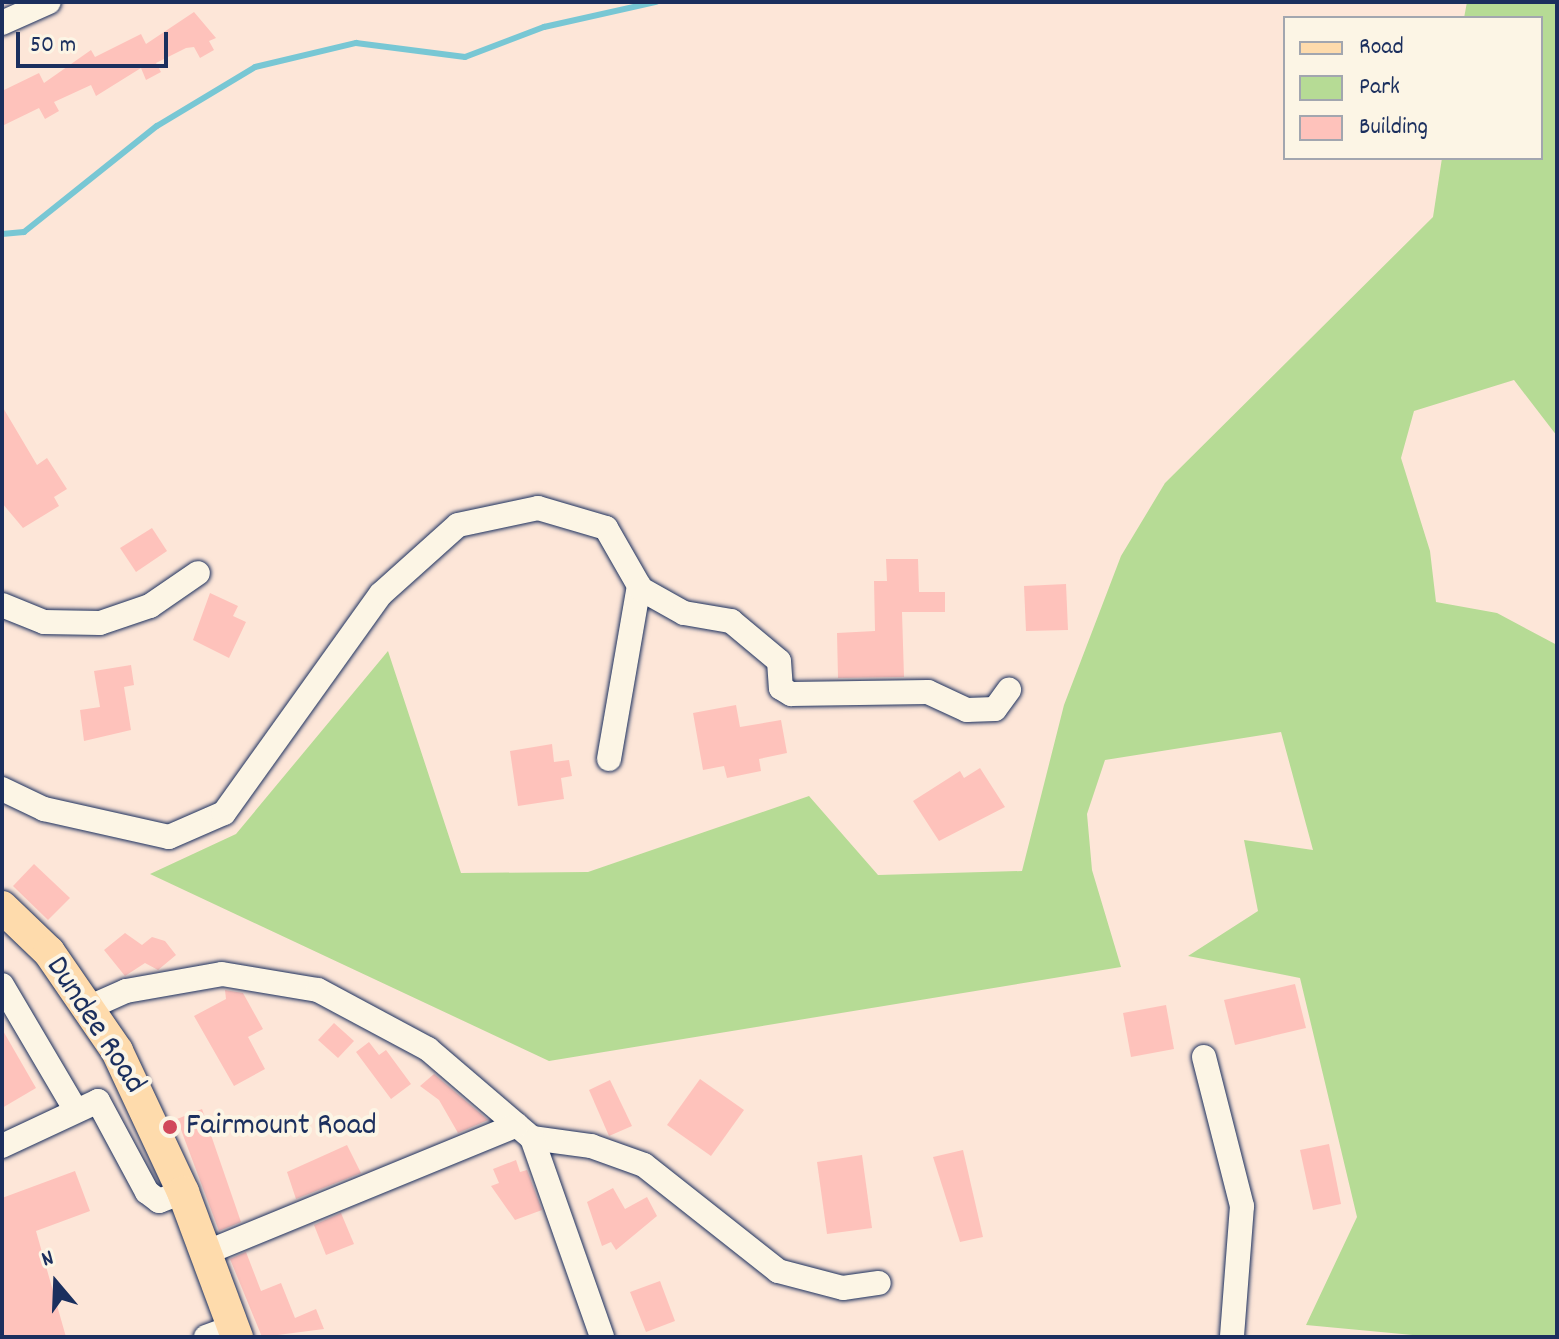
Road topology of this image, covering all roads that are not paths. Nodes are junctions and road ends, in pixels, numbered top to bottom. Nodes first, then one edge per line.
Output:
1 (49, 2) edge
2 (2, 23) edge
3 (198, 573) dead end
4 (639, 586) junction
5 (2, 605) edge
6 (1009, 690) dead end
7 (609, 759) dead end
8 (2, 789) edge
9 (2, 907) edge
10 (2, 985) edge
11 (90, 1007) junction
12 (1204, 1057) dead end
13 (75, 1109) junction
14 (525, 1132) junction
15 (2, 1146) edge
16 (183, 1192) junction
17 (205, 1253) junction
18 (879, 1283) dead end
19 (226, 1334) edge
20 (602, 1337) edge
21 (1232, 1337) edge

1 - 2 street
3 - 5 street
4 - 6 street
4 - 7 street
4 - 8 street
9 - 11 main road, Dundee Road
10 - 13 street
11 - 14 street
11 - 16 main road, Dundee Road
12 - 21 street
13 - 15 street
13 - 16 street
14 - 17 street
14 - 18 street
14 - 20 street
16 - 17 main road, Dundee Road
17 - 19 main road, Dundee Road

